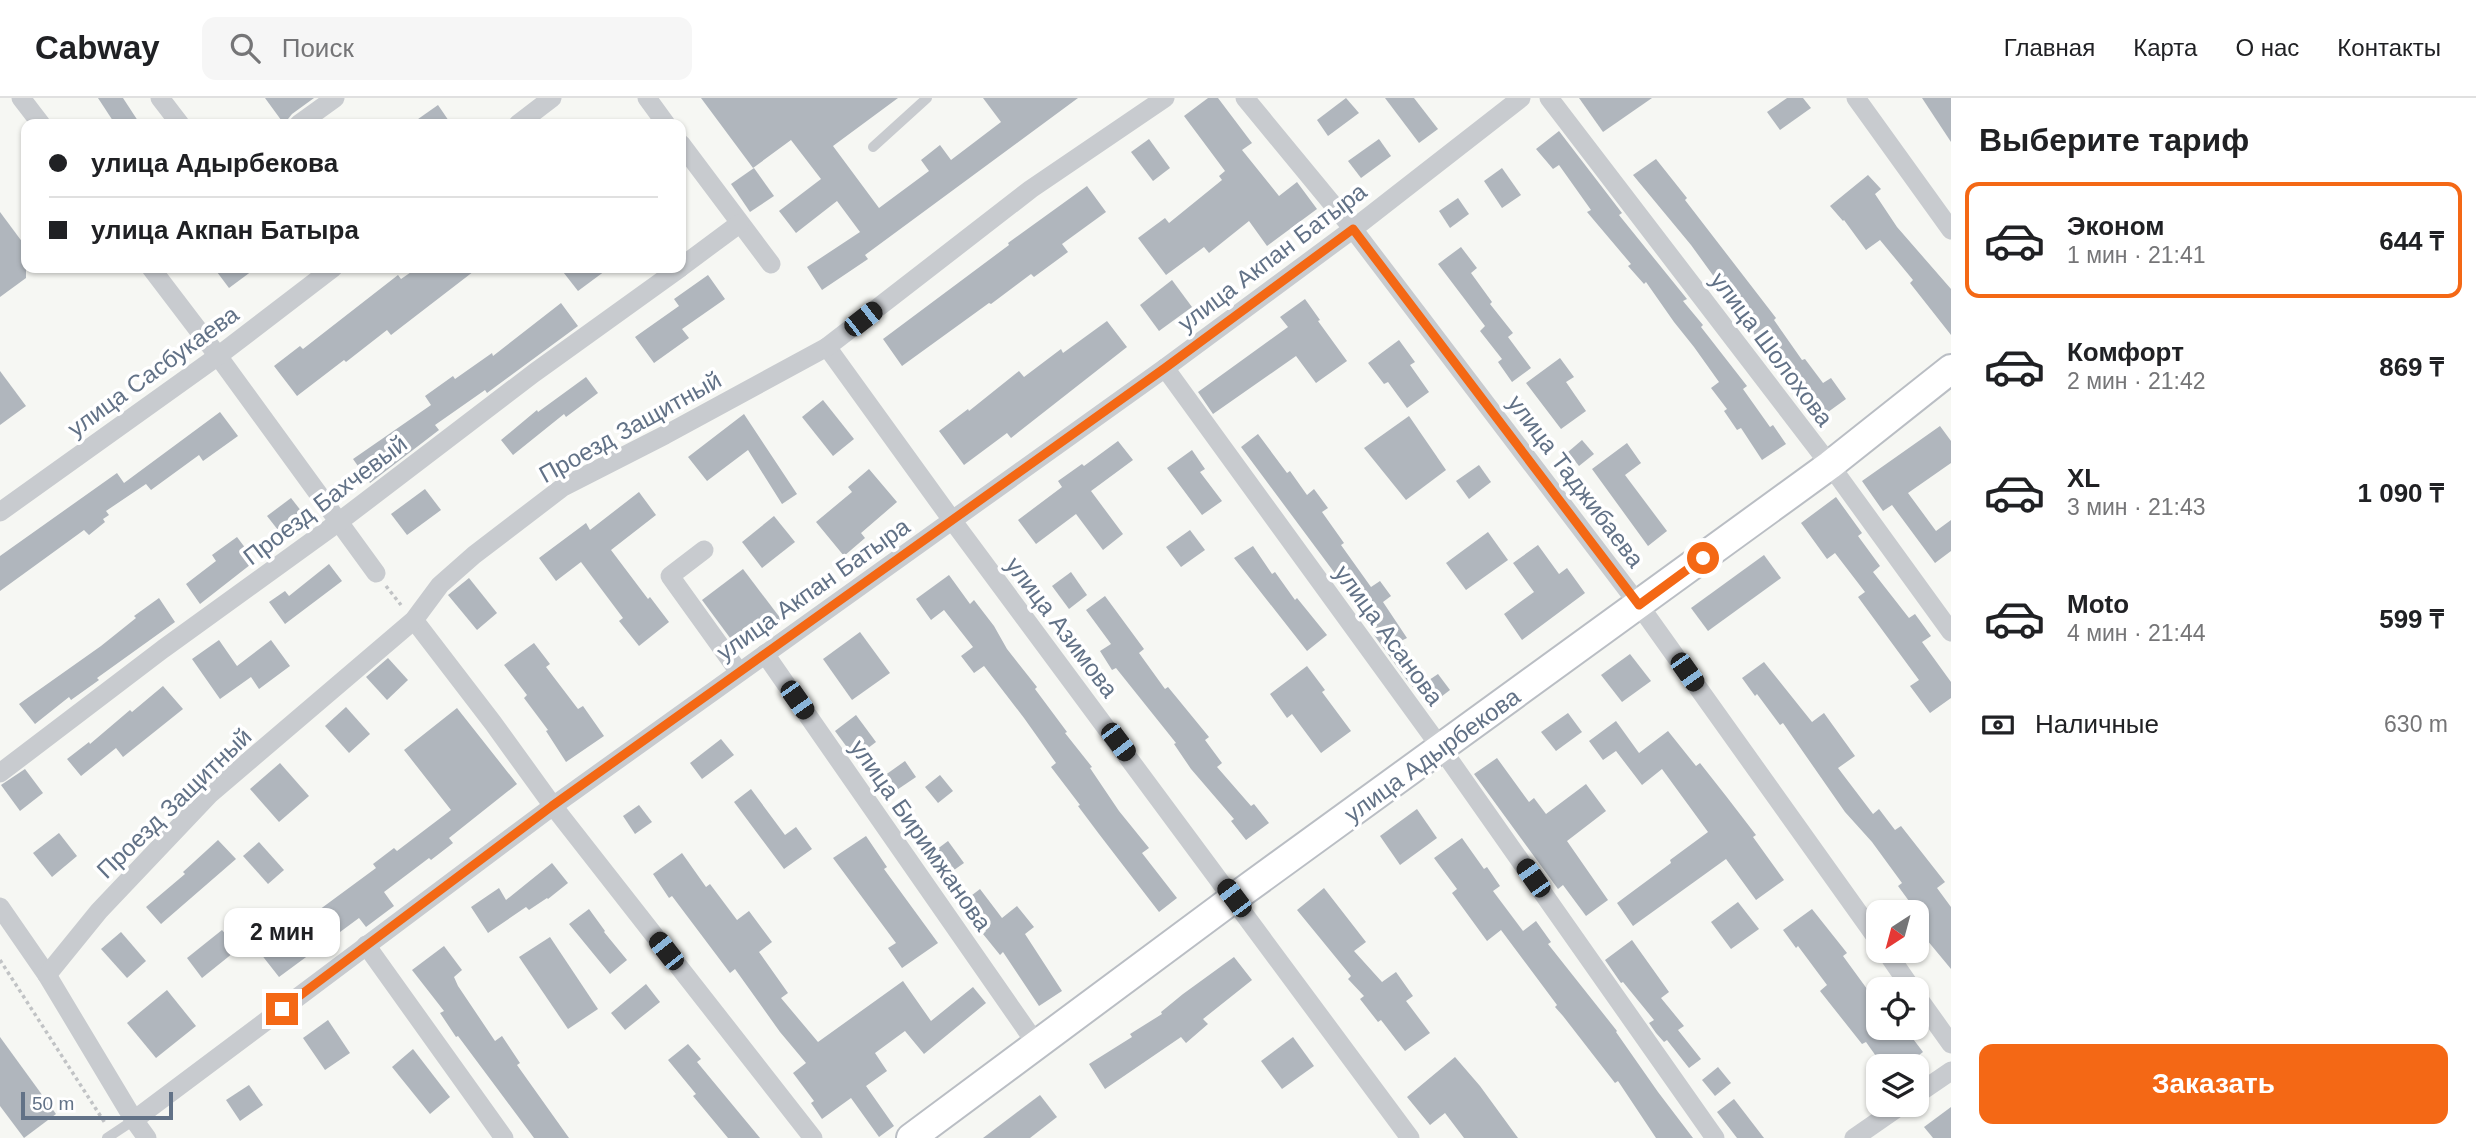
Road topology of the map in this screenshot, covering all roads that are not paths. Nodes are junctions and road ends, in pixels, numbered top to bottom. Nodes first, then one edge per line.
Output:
1 (21, 98) edge
2 (334, 98) edge
3 (552, 98) edge
4 (646, 98) edge
5 (927, 98) edge
6 (1165, 98) edge
7 (1244, 98) edge
8 (1521, 98) edge
9 (1549, 98) edge
10 (1856, 98) edge
11 (37, 119) edge
12 (306, 119) edge
13 (525, 119) edge
14 (662, 119) edge
15 (873, 147) dead end
16 (686, 152) edge
17 (739, 224) junction
18 (1353, 229) junction
19 (1951, 230) edge
20 (686, 264) edge
21 (771, 264) dead end
22 (155, 273) edge
23 (326, 273) edge
24 (673, 273) edge
25 (827, 346) junction
26 (218, 356) junction
27 (1165, 368) junction
28 (1951, 369) edge
29 (1830, 465) junction
30 (0, 512) edge
31 (952, 520) junction
32 (340, 521) junction
33 (704, 550) dead end
34 (376, 573) dead end
35 (1639, 605) junction
36 (408, 613) junction
37 (1951, 632) edge
38 (765, 654) junction
39 (739, 672) junction
40 (1441, 748) junction
41 (0, 774) edge
42 (552, 806) junction
43 (1234, 898) junction
44 (0, 907) edge
45 (1866, 923) edge
46 (366, 946) junction
47 (47, 975) junction
48 (1929, 1013) edge
49 (1951, 1044) edge
50 (1037, 1045) junction
51 (1951, 1070) edge
52 (1929, 1086) edge
53 (1884, 1117) edge
54 (134, 1120) junction
55 (110, 1136) edge
56 (147, 1138) edge
57 (504, 1138) edge
58 (813, 1138) edge
59 (911, 1138) edge
60 (1410, 1138) edge
61 (1716, 1138) edge
62 (1854, 1138) edge

1 - 11 street
2 - 12 street
3 - 13 street
4 - 14 street
5 - 15 lane
6 - 25 street, Проезд Защитный
7 - 18 street, улица Таджибаева
8 - 18 street, улица Акпан Батыра
9 - 29 street, улица Шолохова
10 - 19 street
16 - 17 street
17 - 20 street, Проезд Бахчевый
17 - 21 street
18 - 27 street, улица Акпан Батыра
18 - 35 street, улица Таджибаева
22 - 26 street
23 - 26 street, улица Сасбукаева
24 - 32 street, Проезд Бахчевый
25 - 31 street, улица Азимова
25 - 36 street, Проезд Защитный
26 - 30 street, улица Сасбукаева
26 - 32 street
27 - 31 street, улица Акпан Батыра
27 - 40 street, улица Асанова
28 - 29 main road, улица Адырбекова
29 - 35 main road, улица Адырбекова
29 - 37 street, улица Шолохова
31 - 38 street, улица Акпан Батыра
31 - 43 street, улица Азимова
32 - 34 street
32 - 41 street, Проезд Бахчевый
33 - 39 street
35 - 40 main road, улица Адырбекова
35 - 45 street, улица Таджибаева
36 - 42 street
36 - 47 street, Проезд Защитный
38 - 39 street, улица Акпан Батыра
38 - 50 street, улица Биримжанова
39 - 42 street, улица Акпан Батыра
40 - 43 main road, улица Адырбекова
40 - 61 street, улица Асанова
42 - 46 street, улица Акпан Батыра
42 - 58 street
43 - 50 main road, улица Адырбекова
43 - 60 street, улица Азимова
44 - 47 street
46 - 54 street, улица Акпан Батыра
46 - 57 street
47 - 54 street
48 - 49 street
50 - 59 main road, улица Адырбекова
51 - 52 street
53 - 62 street
54 - 55 lane
54 - 56 street

